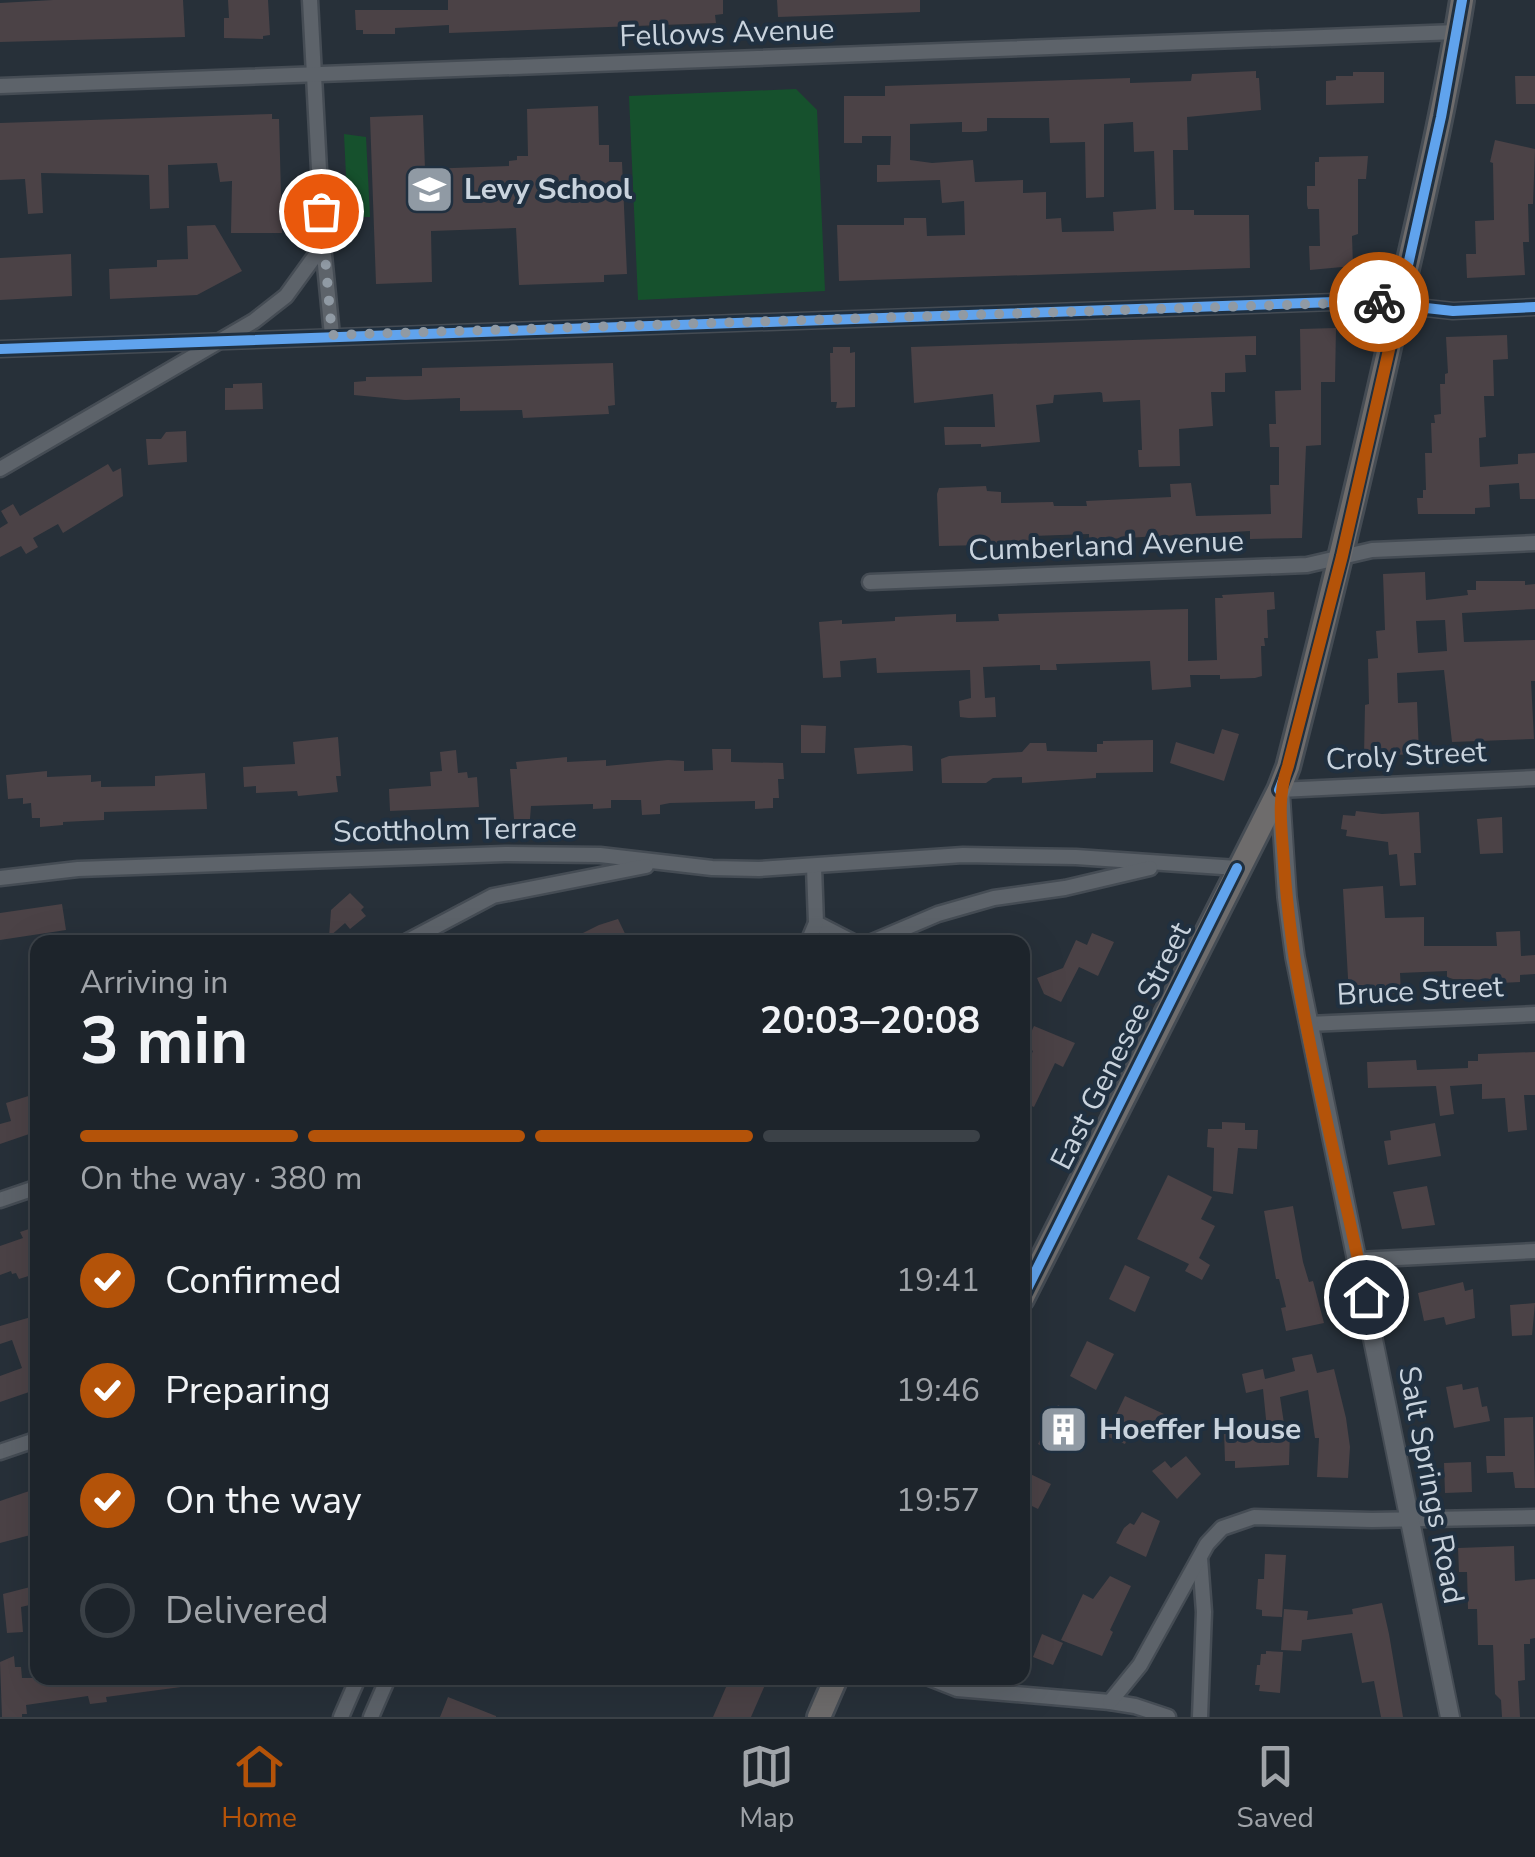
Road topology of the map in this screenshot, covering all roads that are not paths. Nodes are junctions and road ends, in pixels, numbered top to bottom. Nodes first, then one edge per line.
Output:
1 (310, 0) edge
2 (1462, 0) edge
3 (1457, 32) junction
4 (313, 75) junction
5 (0, 86) edge
6 (323, 245) junction
7 (1399, 305) junction
8 (1535, 307) edge
9 (332, 335) junction
10 (223, 339) junction
11 (0, 349) edge
12 (0, 470) edge
13 (1535, 543) edge
14 (1342, 556) junction
15 (870, 582) dead end
16 (1535, 778) edge
17 (1280, 790) junction
18 (666, 862) junction
19 (1165, 864) junction
20 (814, 867) junction
21 (1237, 868) junction
22 (0, 878) edge
23 (816, 923) junction
24 (419, 935) edge
25 (811, 935) edge
26 (839, 935) edge
27 (888, 935) edge
28 (1535, 1014) edge
29 (1308, 1024) junction
30 (30, 1190) edge
31 (0, 1200) edge
32 (1535, 1251) edge
33 (1358, 1260) junction
34 (1030, 1283) edge
35 (30, 1442) edge
36 (0, 1452) edge
37 (1535, 1517) edge
38 (1410, 1520) junction
39 (1200, 1558) junction
40 (355, 1685) edge
41 (385, 1685) edge
42 (833, 1685) edge
43 (949, 1685) edge
44 (1110, 1702) junction
45 (341, 1717) edge
46 (371, 1717) edge
47 (819, 1717) edge
48 (1168, 1717) edge
49 (1200, 1717) edge
50 (1450, 1717) edge

1 - 4 street
2 - 3 main road, East Genesee Street
3 - 4 street, Fellows Avenue
3 - 7 main road, East Genesee Street
4 - 5 street, Fellows Avenue
4 - 6 street
6 - 9 street
6 - 10 street
7 - 8 street
7 - 9 street
7 - 14 main road, East Genesee Street
9 - 10 street
10 - 11 street
10 - 12 street
13 - 14 street, Cumberland Avenue
14 - 15 street, Cumberland Avenue
14 - 17 main road, East Genesee Street
16 - 17 street, Croly Street
17 - 21 main road, East Genesee Street
17 - 29 street, Salt Springs Road
18 - 20 street, Scottholm Terrace
18 - 22 street, Scottholm Terrace
18 - 24 street
19 - 20 street, Scottholm Terrace
19 - 21 street, Scottholm Terrace
19 - 27 street
20 - 23 street
21 - 34 main road, East Genesee Street
23 - 25 street
23 - 26 street
28 - 29 street, Bruce Street
29 - 33 street, Salt Springs Road
30 - 31 street
32 - 33 street
33 - 38 street, Salt Springs Road
35 - 36 street
37 - 38 street
38 - 39 street
38 - 50 street, Salt Springs Road
39 - 44 street
39 - 49 street
40 - 45 street
41 - 46 street
42 - 47 main road
43 - 44 street
44 - 48 street

